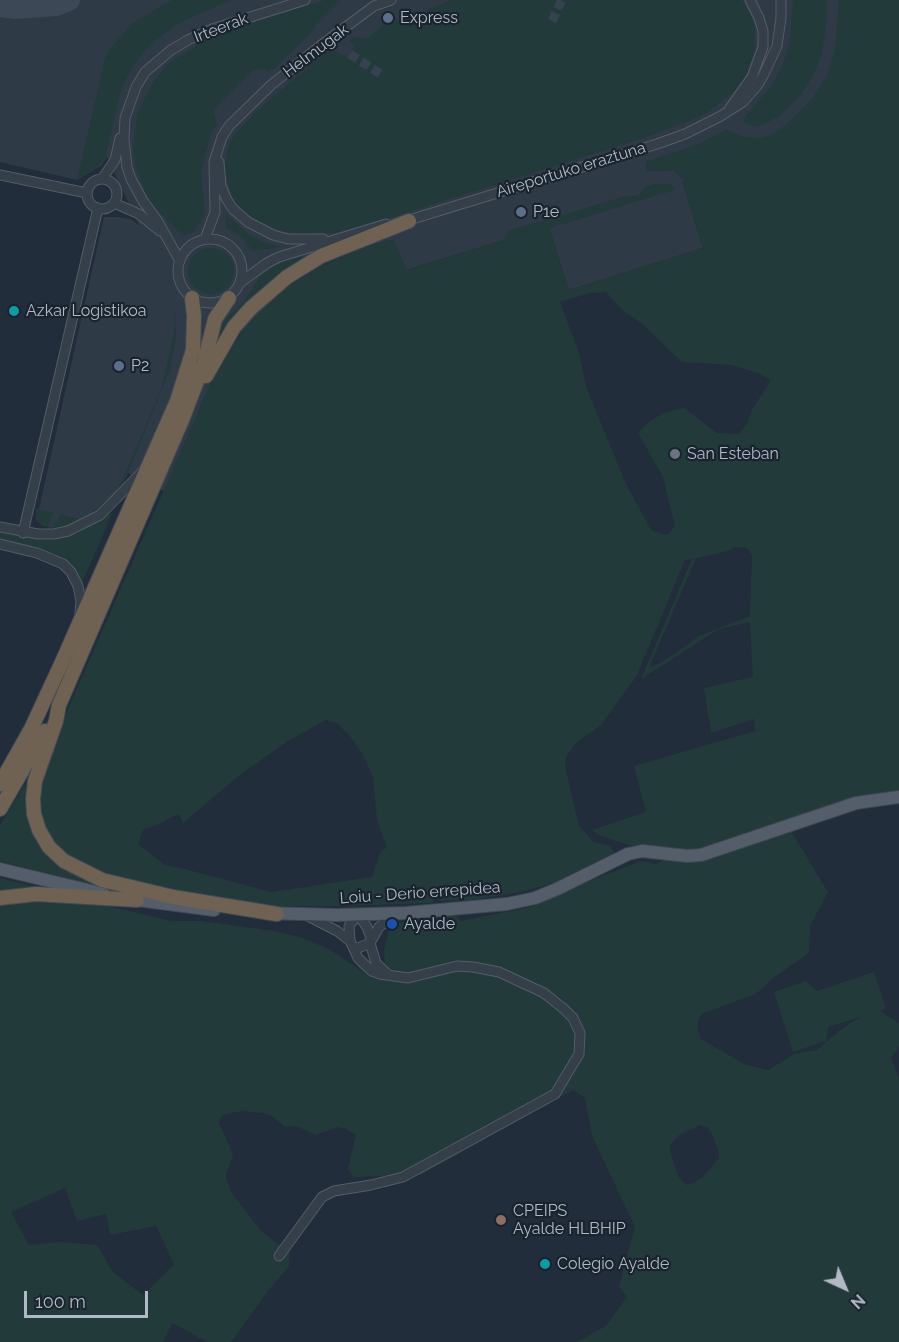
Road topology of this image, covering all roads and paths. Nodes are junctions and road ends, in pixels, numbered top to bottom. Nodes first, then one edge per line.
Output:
1 (306, 0) edge
2 (391, 0) edge
3 (750, 0) edge
4 (781, 0) edge
5 (729, 110) junction
6 (125, 118) junction
7 (218, 148) junction
8 (0, 175) edge
9 (102, 179) junction
10 (87, 193) junction
11 (114, 203) junction
12 (98, 208) junction
13 (410, 221) junction
14 (168, 239) junction
15 (205, 239) junction
16 (335, 239) junction
17 (180, 261) junction
18 (241, 282) junction
19 (192, 298) junction
20 (229, 298) junction
21 (182, 420) junction
22 (147, 467) junction
23 (0, 527) edge
24 (23, 532) junction
25 (0, 544) edge
26 (77, 629) junction
27 (59, 705) junction
28 (0, 782) edge
29 (899, 797) edge
30 (0, 810) edge
31 (0, 869) edge
32 (0, 898) edge
33 (137, 900) junction
34 (398, 913) junction
35 (277, 914) junction
36 (303, 914) junction
37 (358, 914) junction
38 (371, 941) junction
39 (351, 944) junction
40 (389, 975) junction
41 (279, 1256) dead end

1 - 6 street, Irteerak
2 - 7 street, Helmugak
3 - 5 street
4 - 5 street
5 - 13 street, Aireportuko eraztuna
6 - 9 street
6 - 14 street
7 - 15 street
7 - 16 street
8 - 10 street
9 - 10 street
9 - 11 street
10 - 12 street
11 - 12 street
11 - 14 street
12 - 24 street
13 - 16 street, Aireportuko eraztuna
13 - 21 highway
14 - 17 street
15 - 17 street
15 - 18 street
16 - 18 street
17 - 19 street
18 - 20 street
19 - 20 street
19 - 22 highway
20 - 21 highway
21 - 27 highway
22 - 24 street
22 - 26 highway
23 - 24 street
25 - 26 street
26 - 28 highway
27 - 30 highway
27 - 35 highway
29 - 34 main road, Loiu - Derio errepidea
31 - 33 main road, Loiu - Derio errepidea
32 - 33 highway
33 - 35 main road, Loiu - Derio errepidea
34 - 37 main road, Loiu - Derio errepidea
34 - 38 street
35 - 36 main road, Loiu - Derio errepidea
36 - 37 main road, Loiu - Derio errepidea
36 - 39 street
37 - 38 street
37 - 39 street
38 - 39 street
38 - 40 street
39 - 40 street
40 - 41 street

